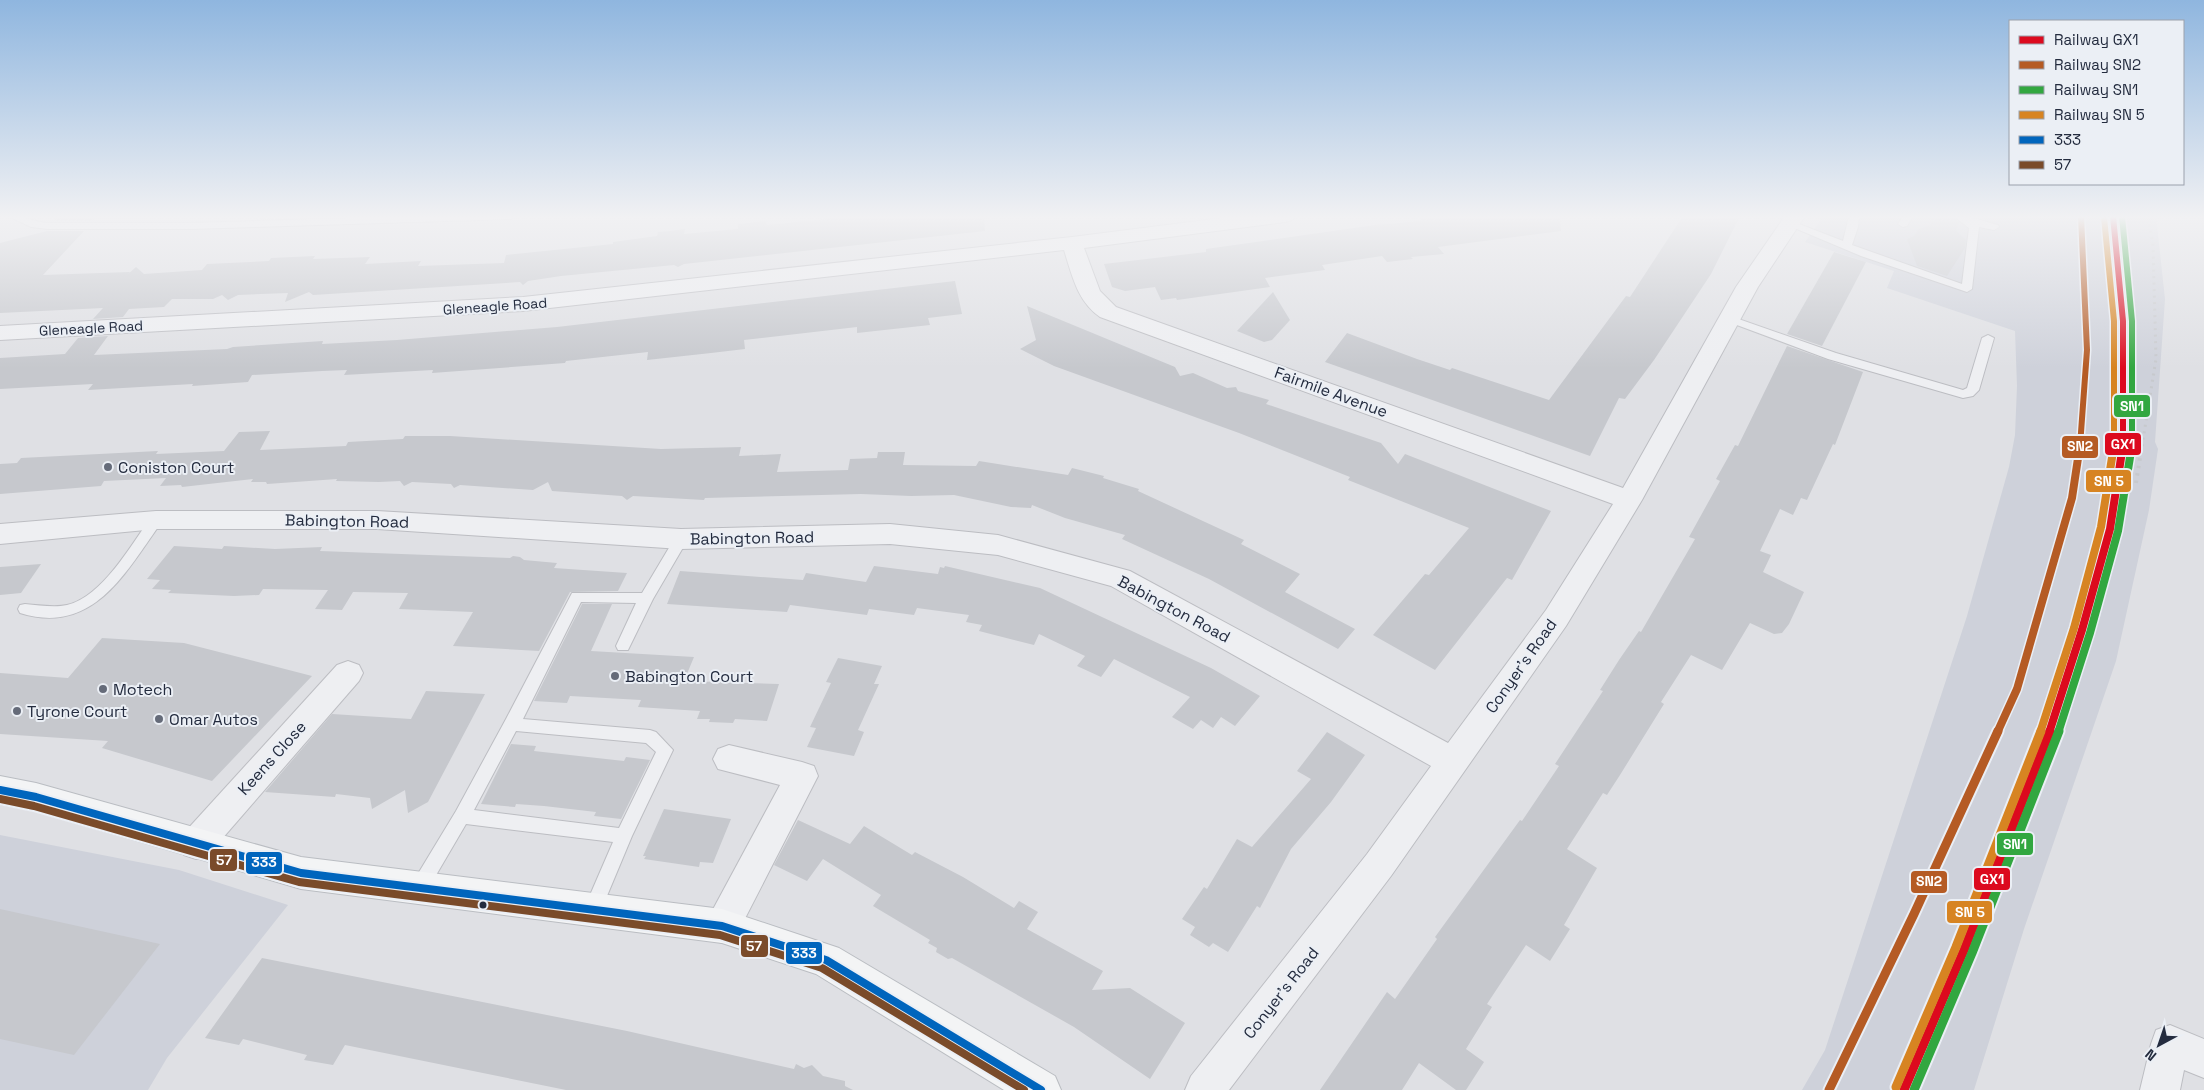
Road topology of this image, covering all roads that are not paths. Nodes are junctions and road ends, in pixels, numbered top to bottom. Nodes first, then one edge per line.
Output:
1 (857, 267) edge
2 (1081, 267) edge
3 (1760, 267) edge
4 (1905, 267) edge
5 (1970, 267) edge
6 (1730, 319) junction
7 (0, 333) edge
8 (1988, 338) dead end
9 (1629, 500) junction
10 (156, 520) junction
11 (0, 534) edge
12 (681, 539) junction
13 (646, 598) junction
14 (24, 609) dead end
15 (623, 646) dead end
16 (348, 673) dead end
17 (512, 724) junction
18 (729, 759) dead end
19 (1453, 762) junction
20 (0, 790) edge
21 (462, 816) junction
22 (624, 836) junction
23 (196, 844) junction
24 (419, 888) junction
25 (593, 909) junction
26 (722, 926) junction
27 (2204, 1060) edge
28 (1041, 1090) edge
29 (1205, 1090) edge
30 (2160, 1090) edge

1 - 7 street, Gleneagle Road
2 - 9 street, Fairmile Avenue
3 - 6 street, Conyer's Road
4 - 5 lane
6 - 8 lane
6 - 9 street, Conyer's Road
9 - 19 street, Conyer's Road
10 - 11 street, Babington Road
10 - 12 street, Babington Road
10 - 14 lane
12 - 13 lane
12 - 19 street, Babington Road
13 - 15 lane
13 - 17 lane
16 - 23 street, Keens Close
17 - 21 lane
17 - 22 lane
18 - 26 street
19 - 29 street, Conyer's Road
20 - 23 main road
21 - 22 lane
21 - 24 lane
22 - 25 lane
23 - 24 main road
24 - 25 main road
25 - 26 main road
26 - 28 main road
27 - 30 street

